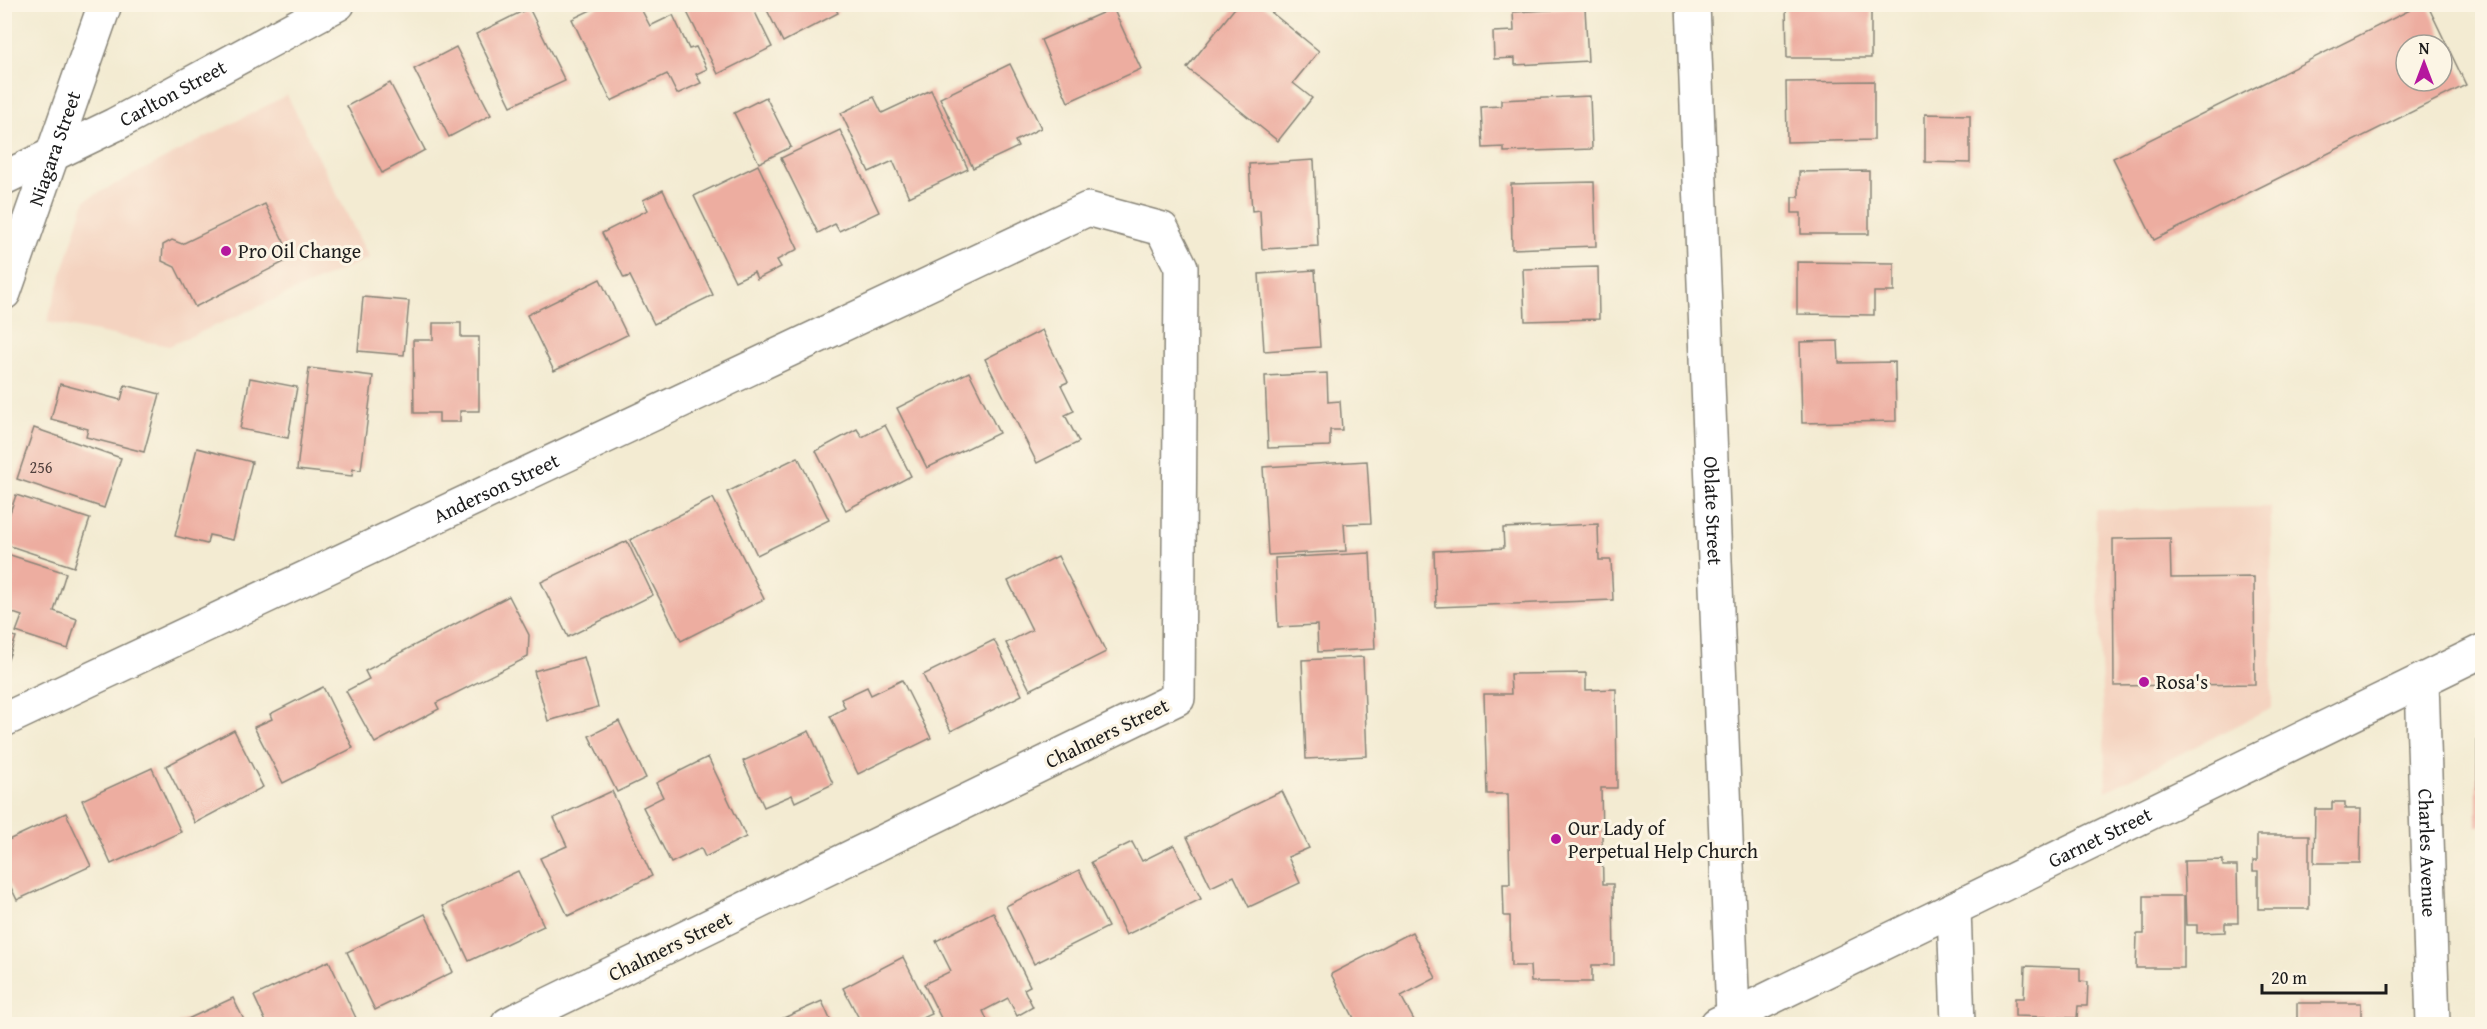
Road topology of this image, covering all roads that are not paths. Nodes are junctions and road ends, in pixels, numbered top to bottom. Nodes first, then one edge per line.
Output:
1 (105, 4) edge
2 (338, 4) edge
3 (1693, 4) edge
4 (51, 156) junction
5 (4, 178) edge
6 (989, 255) joint
7 (4, 293) edge
8 (2482, 651) edge
9 (2422, 681) junction
10 (4, 720) edge
11 (1954, 909) junction
12 (1725, 1020) edge
13 (508, 1024) edge
14 (1958, 1024) edge
15 (2433, 1024) edge

1 - 4 street, Niagara Street
2 - 4 street, Carlton Street
3 - 12 street, Oblate Street
4 - 5 street, Carlton Street
4 - 7 street, Niagara Street
6 - 10 street, Anderson Street
6 - 13 street, Chalmers Street
8 - 9 street, Garnet Street
9 - 11 street, Garnet Street
9 - 15 street, Charles Avenue
11 - 12 street, Garnet Street
11 - 14 street

